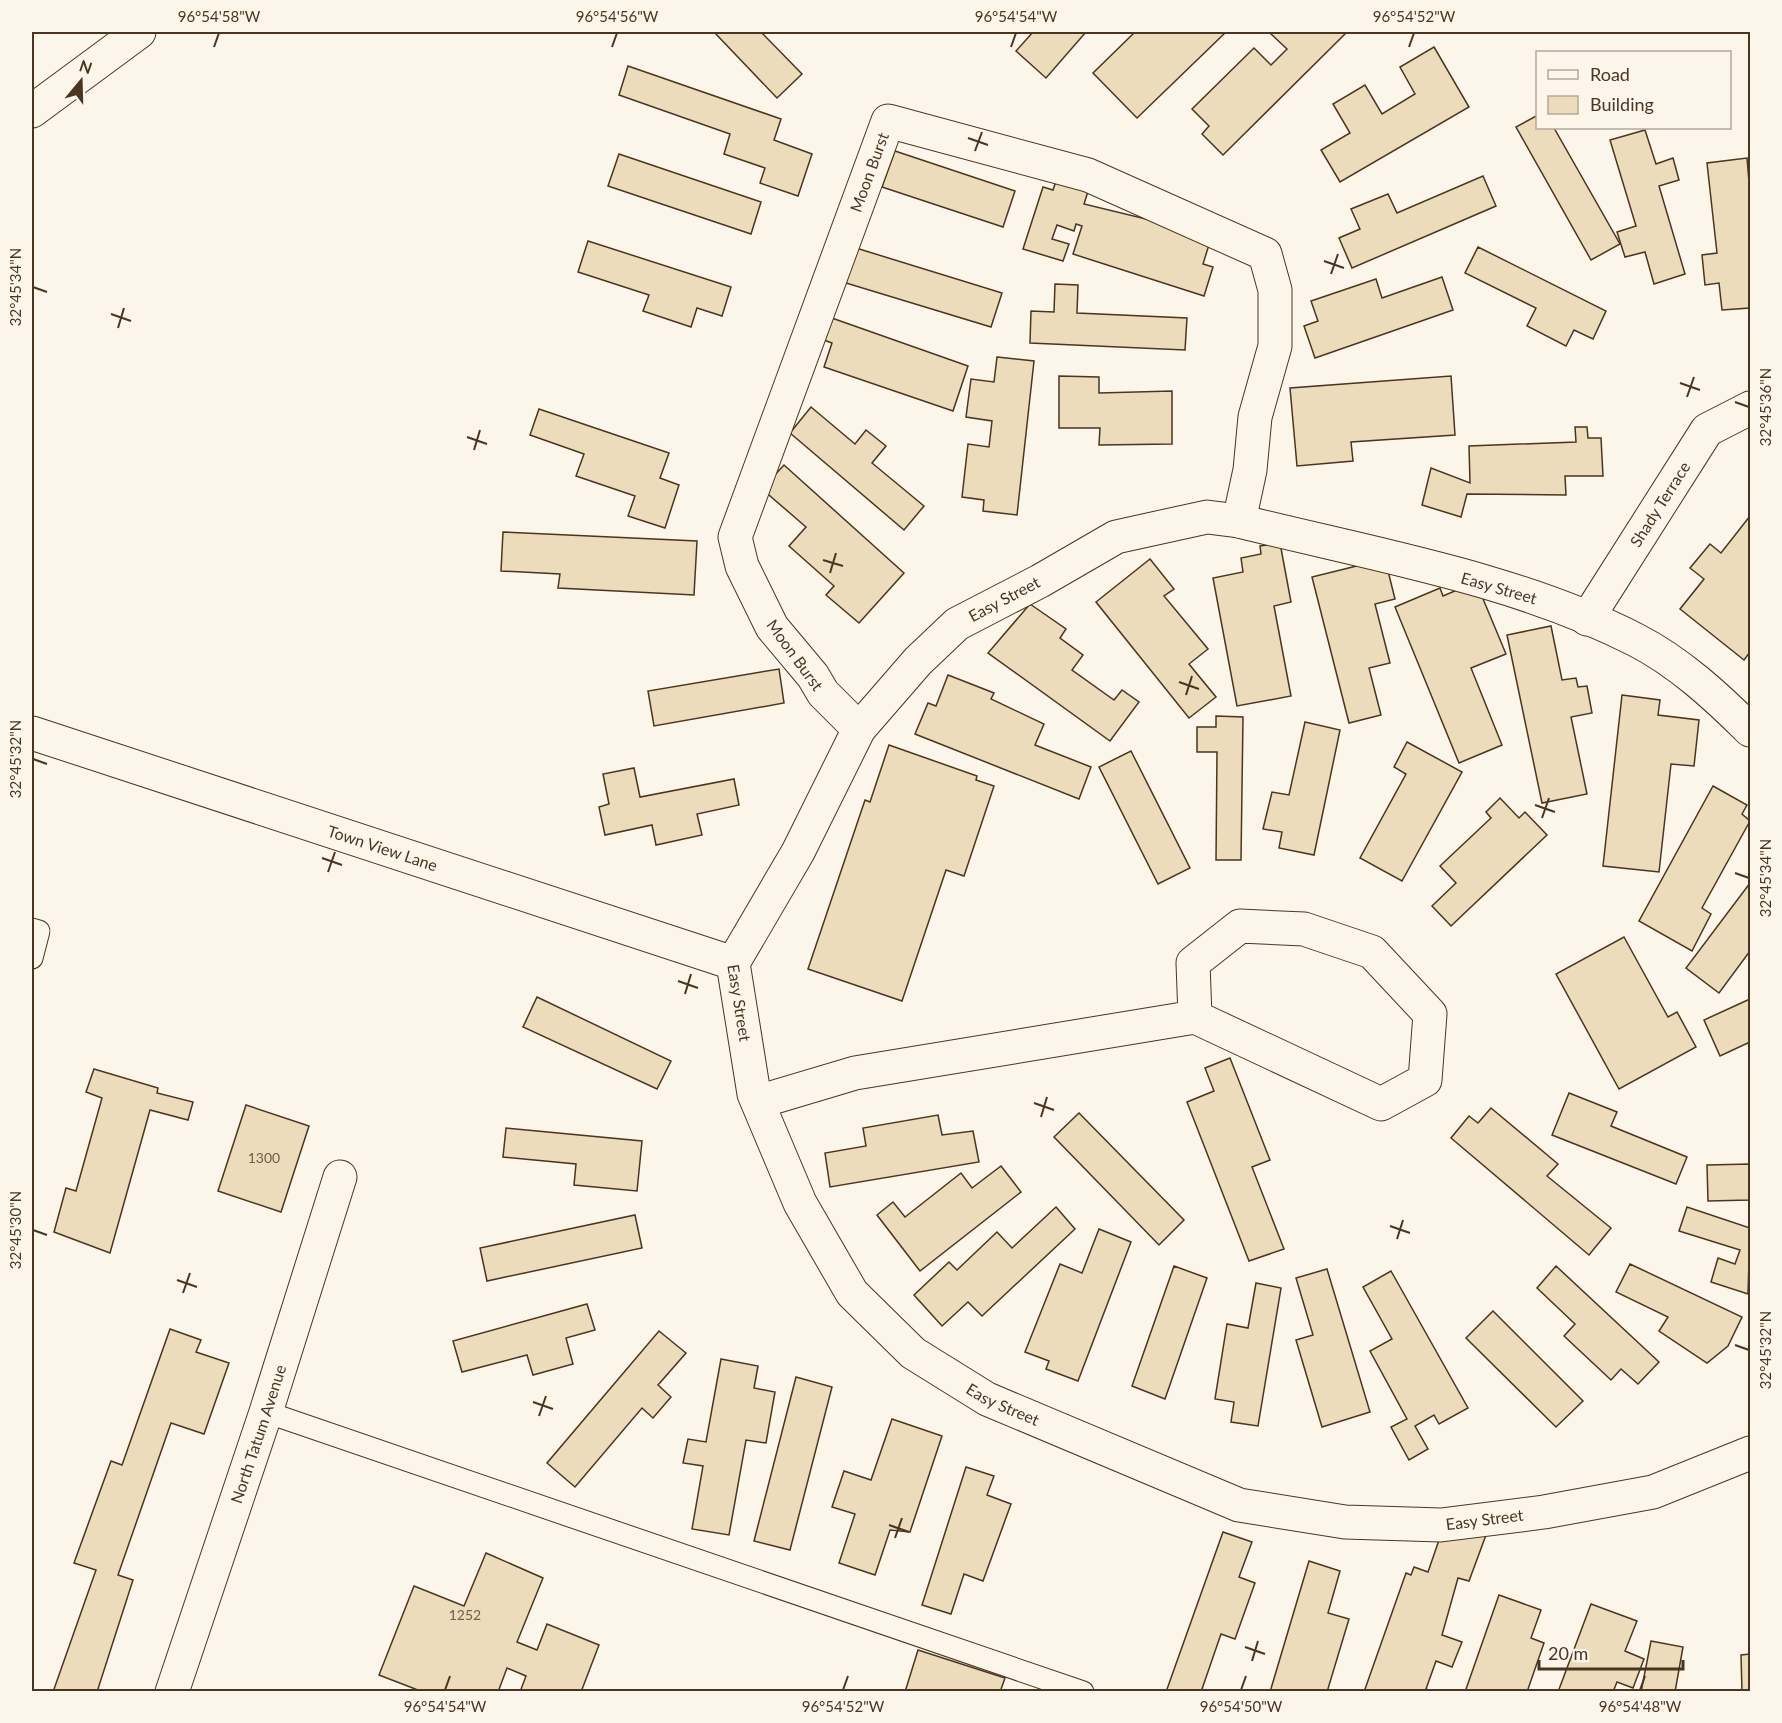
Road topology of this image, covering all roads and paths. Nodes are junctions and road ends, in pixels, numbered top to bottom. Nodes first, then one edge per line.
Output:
1 (139, 32) edge
2 (32, 111) edge
3 (1750, 408) edge
4 (1239, 521) junction
5 (1587, 619) junction
6 (859, 729) junction
7 (1750, 730) edge
8 (32, 732) edge
9 (32, 929) edge
10 (32, 958) edge
11 (733, 963) junction
12 (1195, 1017) junction
13 (758, 1102) junction
14 (340, 1177) dead end
15 (266, 1412) junction
16 (1750, 1453) edge
17 (172, 1692) edge
18 (1083, 1692) edge

1 - 2 street
3 - 5 street, Shady Terrace
4 - 5 street, Easy Street
4 - 6 street, Easy Street
4 - 6 street, Moon Burst
5 - 7 street, Easy Street
6 - 11 street, Easy Street
8 - 11 street, Town View Lane
9 - 10 lane
11 - 13 street, Easy Street
12 - 12 street
12 - 13 street
13 - 16 street, Easy Street
14 - 15 street, North Tatum Avenue
15 - 17 street, North Tatum Avenue
15 - 18 lane

